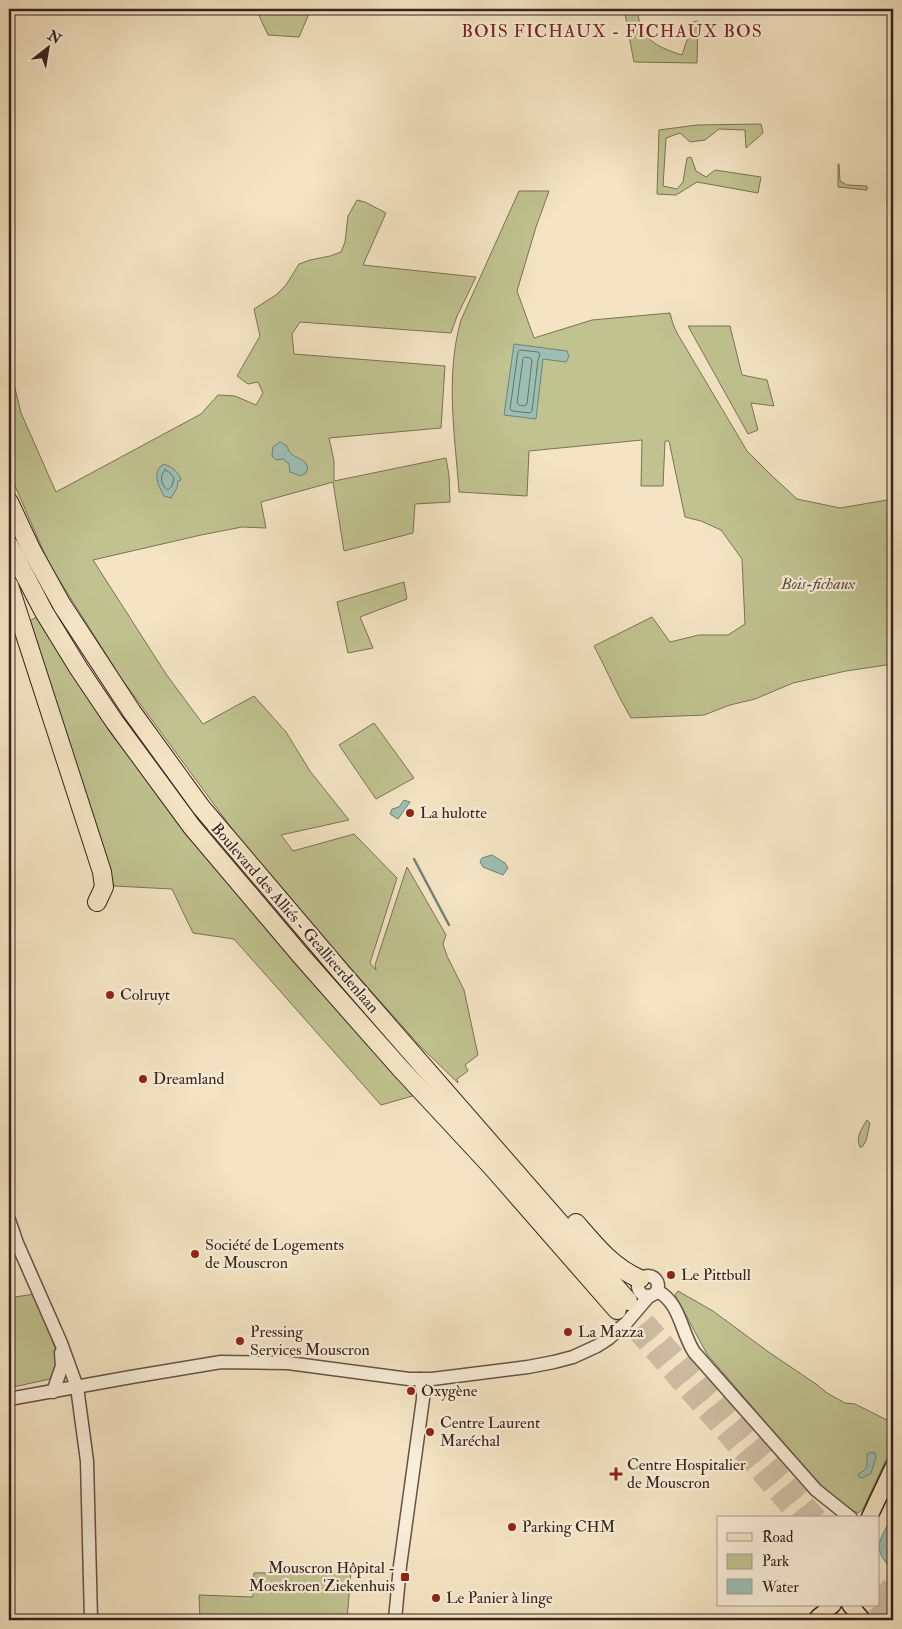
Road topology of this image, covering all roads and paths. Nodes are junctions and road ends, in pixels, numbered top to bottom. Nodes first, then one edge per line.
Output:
1 (9, 502) edge
2 (9, 544) edge
3 (9, 585) edge
4 (97, 902) dead end
5 (430, 1074) junction
6 (9, 1220) edge
7 (639, 1297) junction
8 (55, 1331) junction
9 (420, 1379) junction
10 (77, 1387) junction
11 (53, 1392) junction
12 (9, 1399) edge
13 (893, 1467) edge
14 (848, 1516) edge
15 (870, 1516) edge
16 (831, 1606) edge
17 (850, 1606) edge
18 (819, 1614) edge
19 (91, 1620) edge
20 (395, 1620) edge
21 (863, 1620) edge

1 - 5 highway, Boulevard des Alliés - Geallieerdenlaan
2 - 7 highway, Boulevard des Alliés - Geallieerdenlaan
3 - 4 highway
5 - 7 highway, Boulevard des Alliés - Geallieerdenlaan
5 - 7 highway
6 - 8 street
7 - 9 street
7 - 14 street
8 - 10 street
8 - 11 street
9 - 10 street
9 - 20 street
10 - 11 street
10 - 19 street
11 - 12 street
13 - 15 main road
16 - 18 main road
17 - 21 main road

